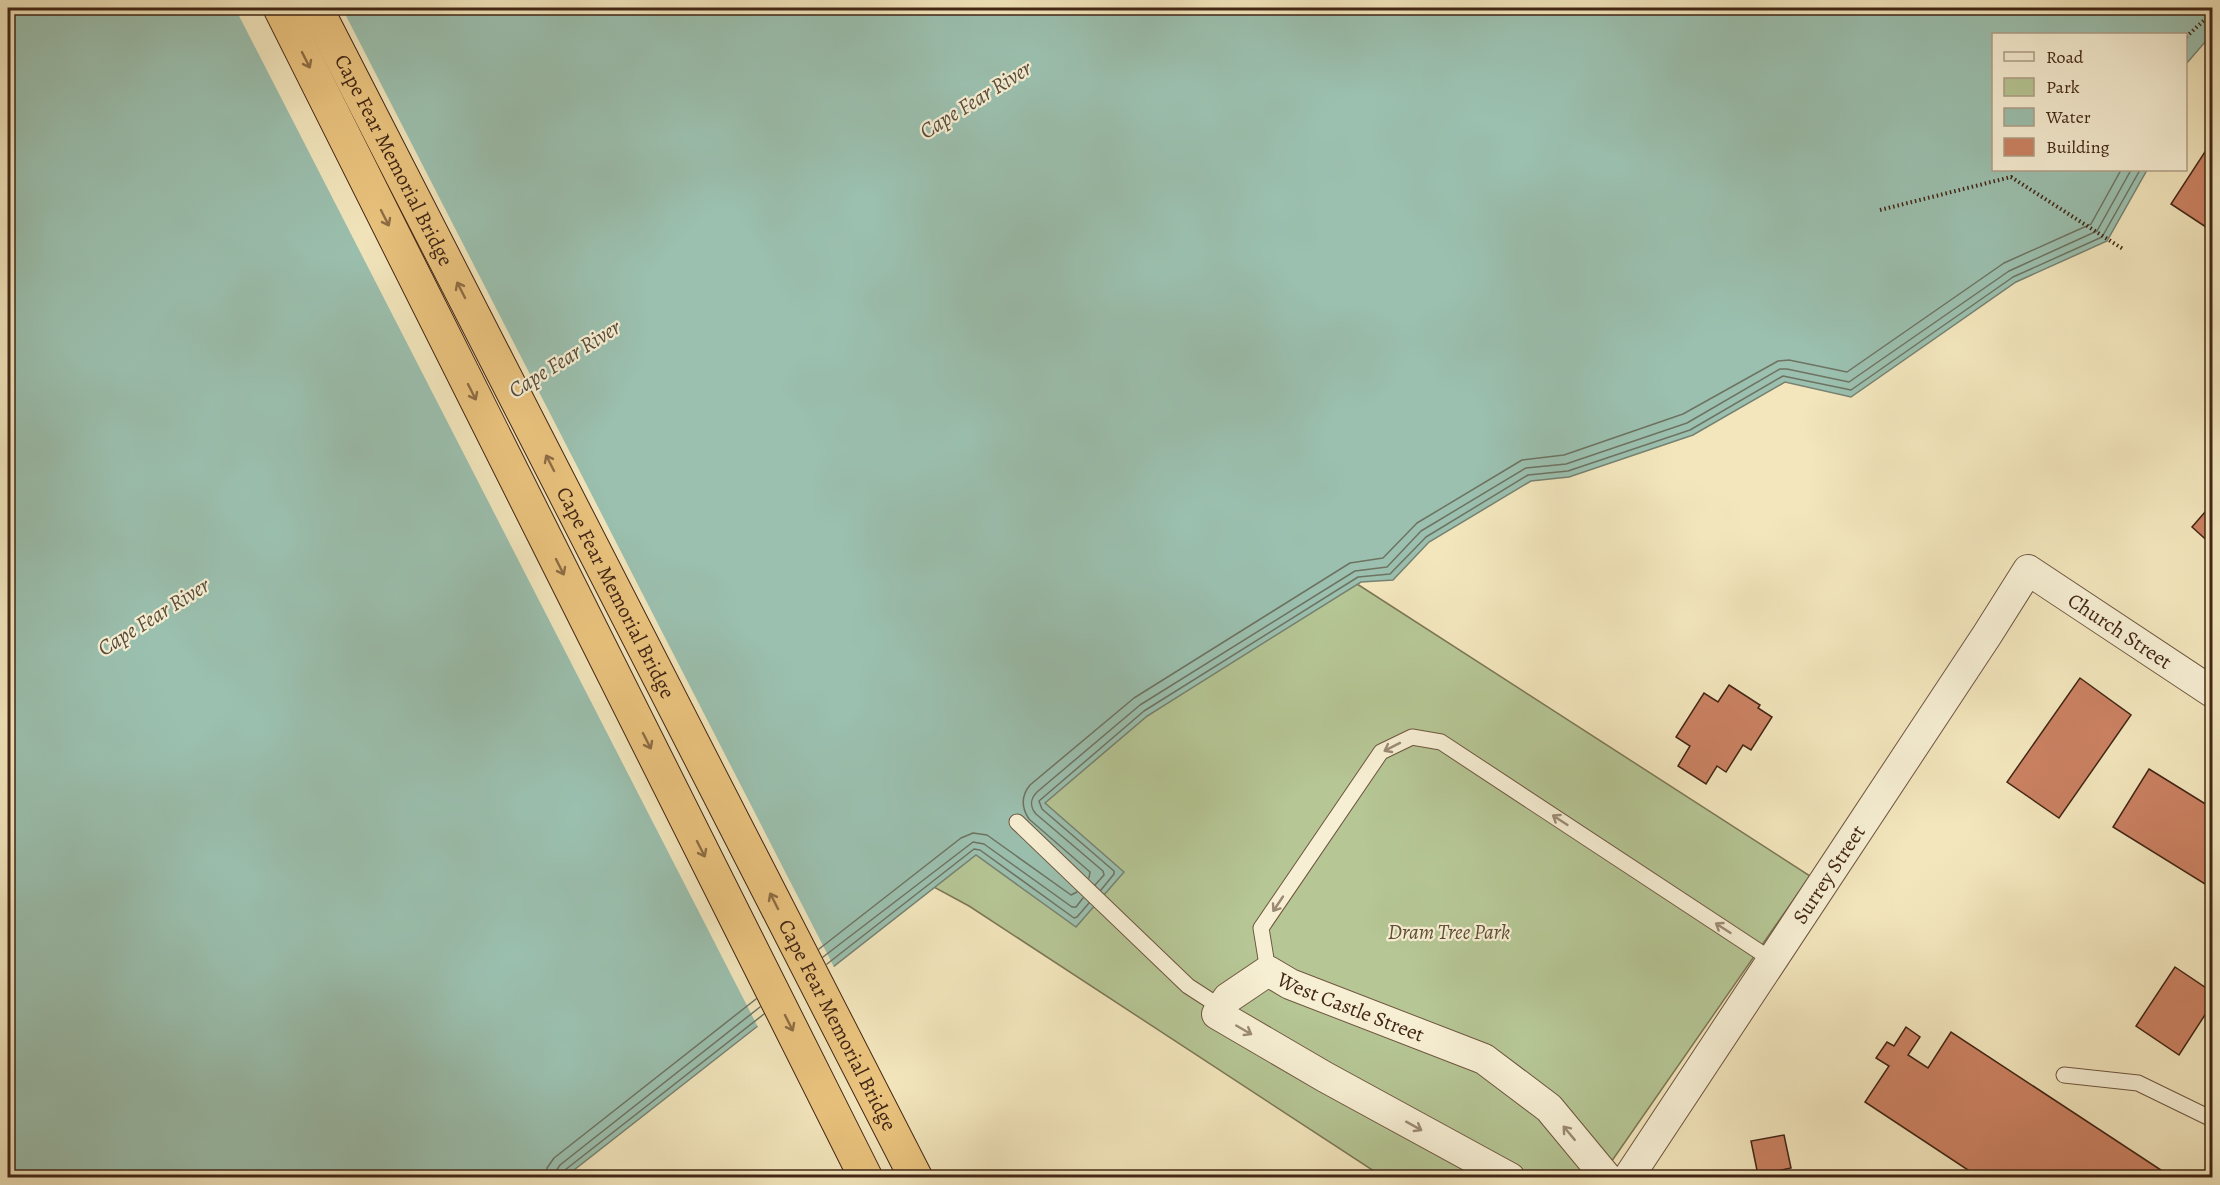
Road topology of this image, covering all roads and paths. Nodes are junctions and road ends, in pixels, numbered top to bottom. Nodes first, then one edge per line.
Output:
1 (280, 8) edge
2 (316, 8) edge
3 (2212, 13) edge
4 (2187, 36) edge
5 (1880, 210) dead end
6 (2123, 249) dead end
7 (2028, 570) joint
8 (2212, 692) edge
9 (1017, 822) dead end
10 (1772, 960) junction
11 (1268, 971) junction
12 (1221, 1008) junction
13 (2064, 1075) dead end
14 (2212, 1119) edge
15 (866, 1178) edge
16 (916, 1178) edge
17 (1510, 1178) edge
18 (1607, 1178) edge
19 (1628, 1178) edge

1 -> 15 highway, Cape Fear Memorial Bridge
16 -> 2 highway, Cape Fear Memorial Bridge
3 - 4 path
5 - 6 path
7 - 8 street, Church Street
7 - 10 street, Surrey Street
9 - 12 lane
10 -> 11 lane
10 - 19 street, Surrey Street
11 - 12 street, West Castle Street
18 -> 11 street, West Castle Street
12 -> 17 street
13 - 14 lane

